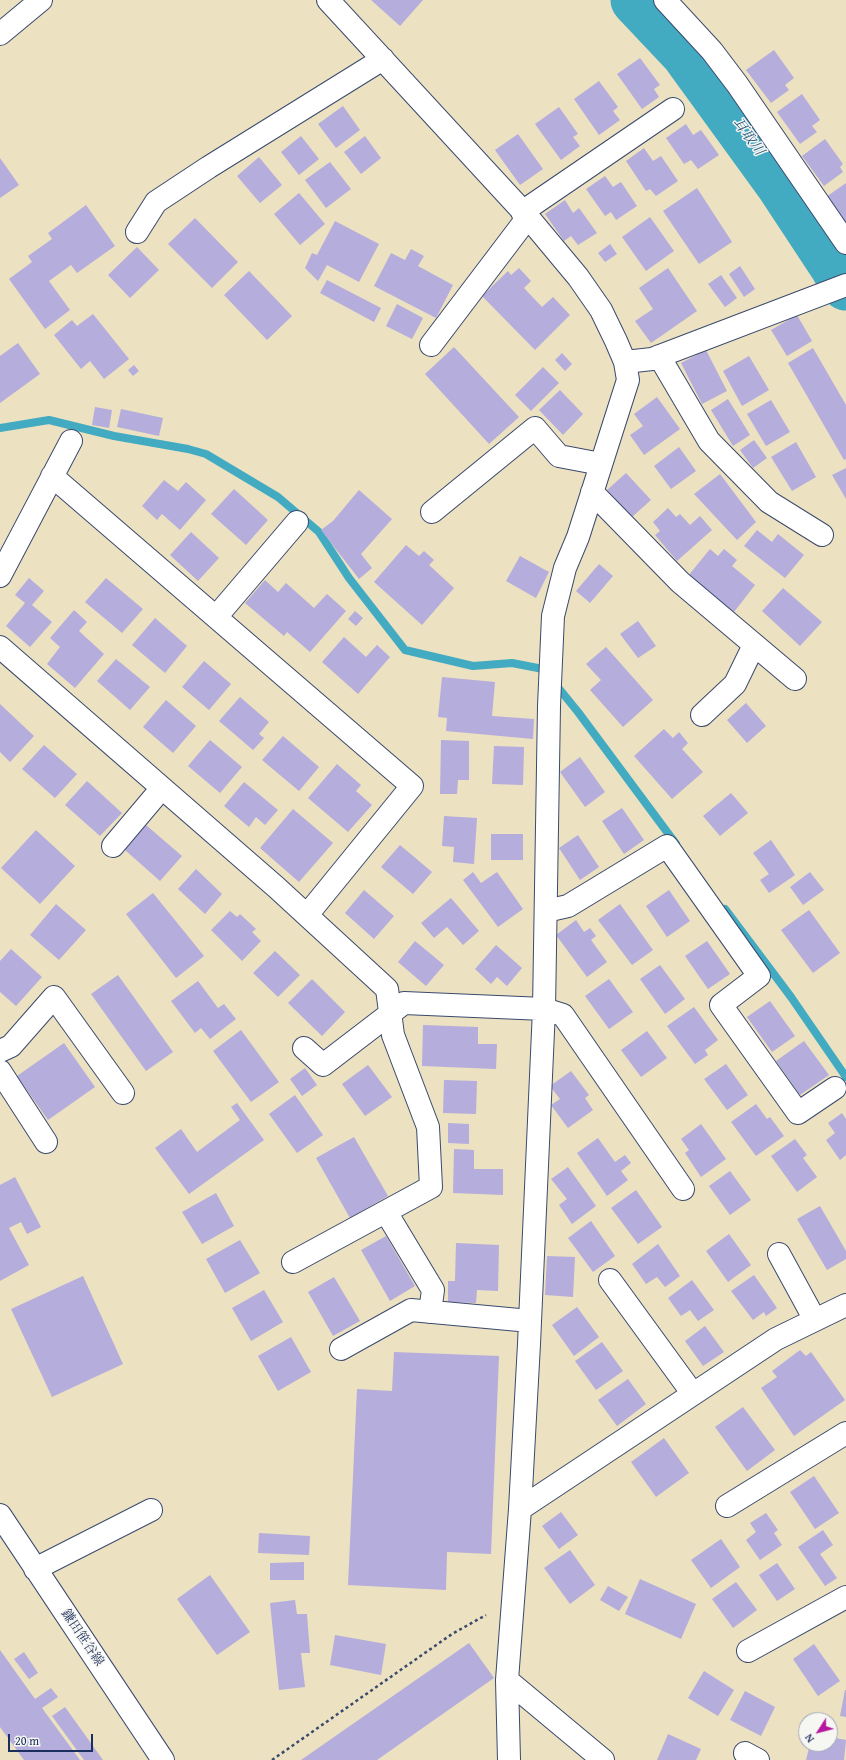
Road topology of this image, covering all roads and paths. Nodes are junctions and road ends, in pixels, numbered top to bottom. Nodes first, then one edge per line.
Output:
1 (41, 0) edge
2 (328, 0) edge
3 (665, 0) edge
4 (0, 34) edge
5 (383, 59) junction
6 (673, 109) dead end
7 (525, 215) junction
8 (138, 232) dead end
9 (846, 243) edge
10 (846, 285) edge
11 (430, 345) dead end
12 (659, 356) junction
13 (625, 362) junction
14 (71, 441) dead end
15 (601, 464) junction
16 (52, 476) junction
17 (592, 492) junction
18 (432, 512) dead end
19 (297, 522) dead end
20 (822, 535) dead end
21 (0, 576) edge
22 (216, 617) junction
23 (754, 645) junction
24 (0, 647) edge
25 (795, 679) dead end
26 (702, 714) dead end
27 (162, 788) junction
28 (113, 846) dead end
29 (546, 911) junction
30 (307, 915) junction
31 (544, 1009) junction
32 (390, 1013) junction
33 (304, 1048) dead end
34 (0, 1051) edge
35 (0, 1071) edge
36 (835, 1088) dead end
37 (123, 1093) dead end
38 (46, 1142) dead end
39 (683, 1189) dead end
40 (386, 1212) junction
41 (779, 1254) dead end
42 (293, 1262) dead end
43 (610, 1280) dead end
44 (846, 1305) edge
45 (430, 1312) junction
46 (815, 1320) junction
47 (530, 1321) junction
48 (341, 1349) dead end
49 (693, 1394) junction
50 (846, 1433) edge
51 (727, 1506) dead end
52 (520, 1509) junction
53 (151, 1510) dead end
54 (0, 1515) edge
55 (7, 1542) edge
56 (35, 1569) junction
57 (846, 1597) edge
58 (513, 1605) junction
59 (748, 1651) dead end
60 (507, 1680) junction
61 (164, 1760) edge
62 (272, 1760) edge
63 (509, 1760) edge
64 (603, 1760) edge

1 - 4 street
2 - 5 street
3 - 9 street
5 - 7 street
5 - 8 street
6 - 7 street
7 - 11 street
7 - 13 street
10 - 12 street
12 - 13 street
12 - 20 street
13 - 15 street
14 - 16 street
15 - 17 street
15 - 18 street
16 - 21 street
16 - 22 street
17 - 23 street
17 - 29 street
19 - 22 street
22 - 30 street
23 - 25 street
23 - 26 street
24 - 27 street
27 - 28 street
27 - 30 street
29 - 31 street
29 - 36 street
30 - 32 street
31 - 32 street
31 - 39 street
31 - 47 street
32 - 33 street
32 - 40 street
34 - 37 street
35 - 38 street
40 - 42 street
40 - 45 street
41 - 46 street
43 - 49 street
44 - 46 street
45 - 47 street
45 - 48 street
46 - 49 street
47 - 52 street
49 - 52 street
50 - 51 street
52 - 58 street
53 - 56 street
54 - 55 street, 鎌田笹谷線
55 - 56 street, 鎌田笹谷線
56 - 61 street, 鎌田笹谷線
57 - 59 street
58 - 60 street
58 - 62 path
60 - 63 street
60 - 64 street

